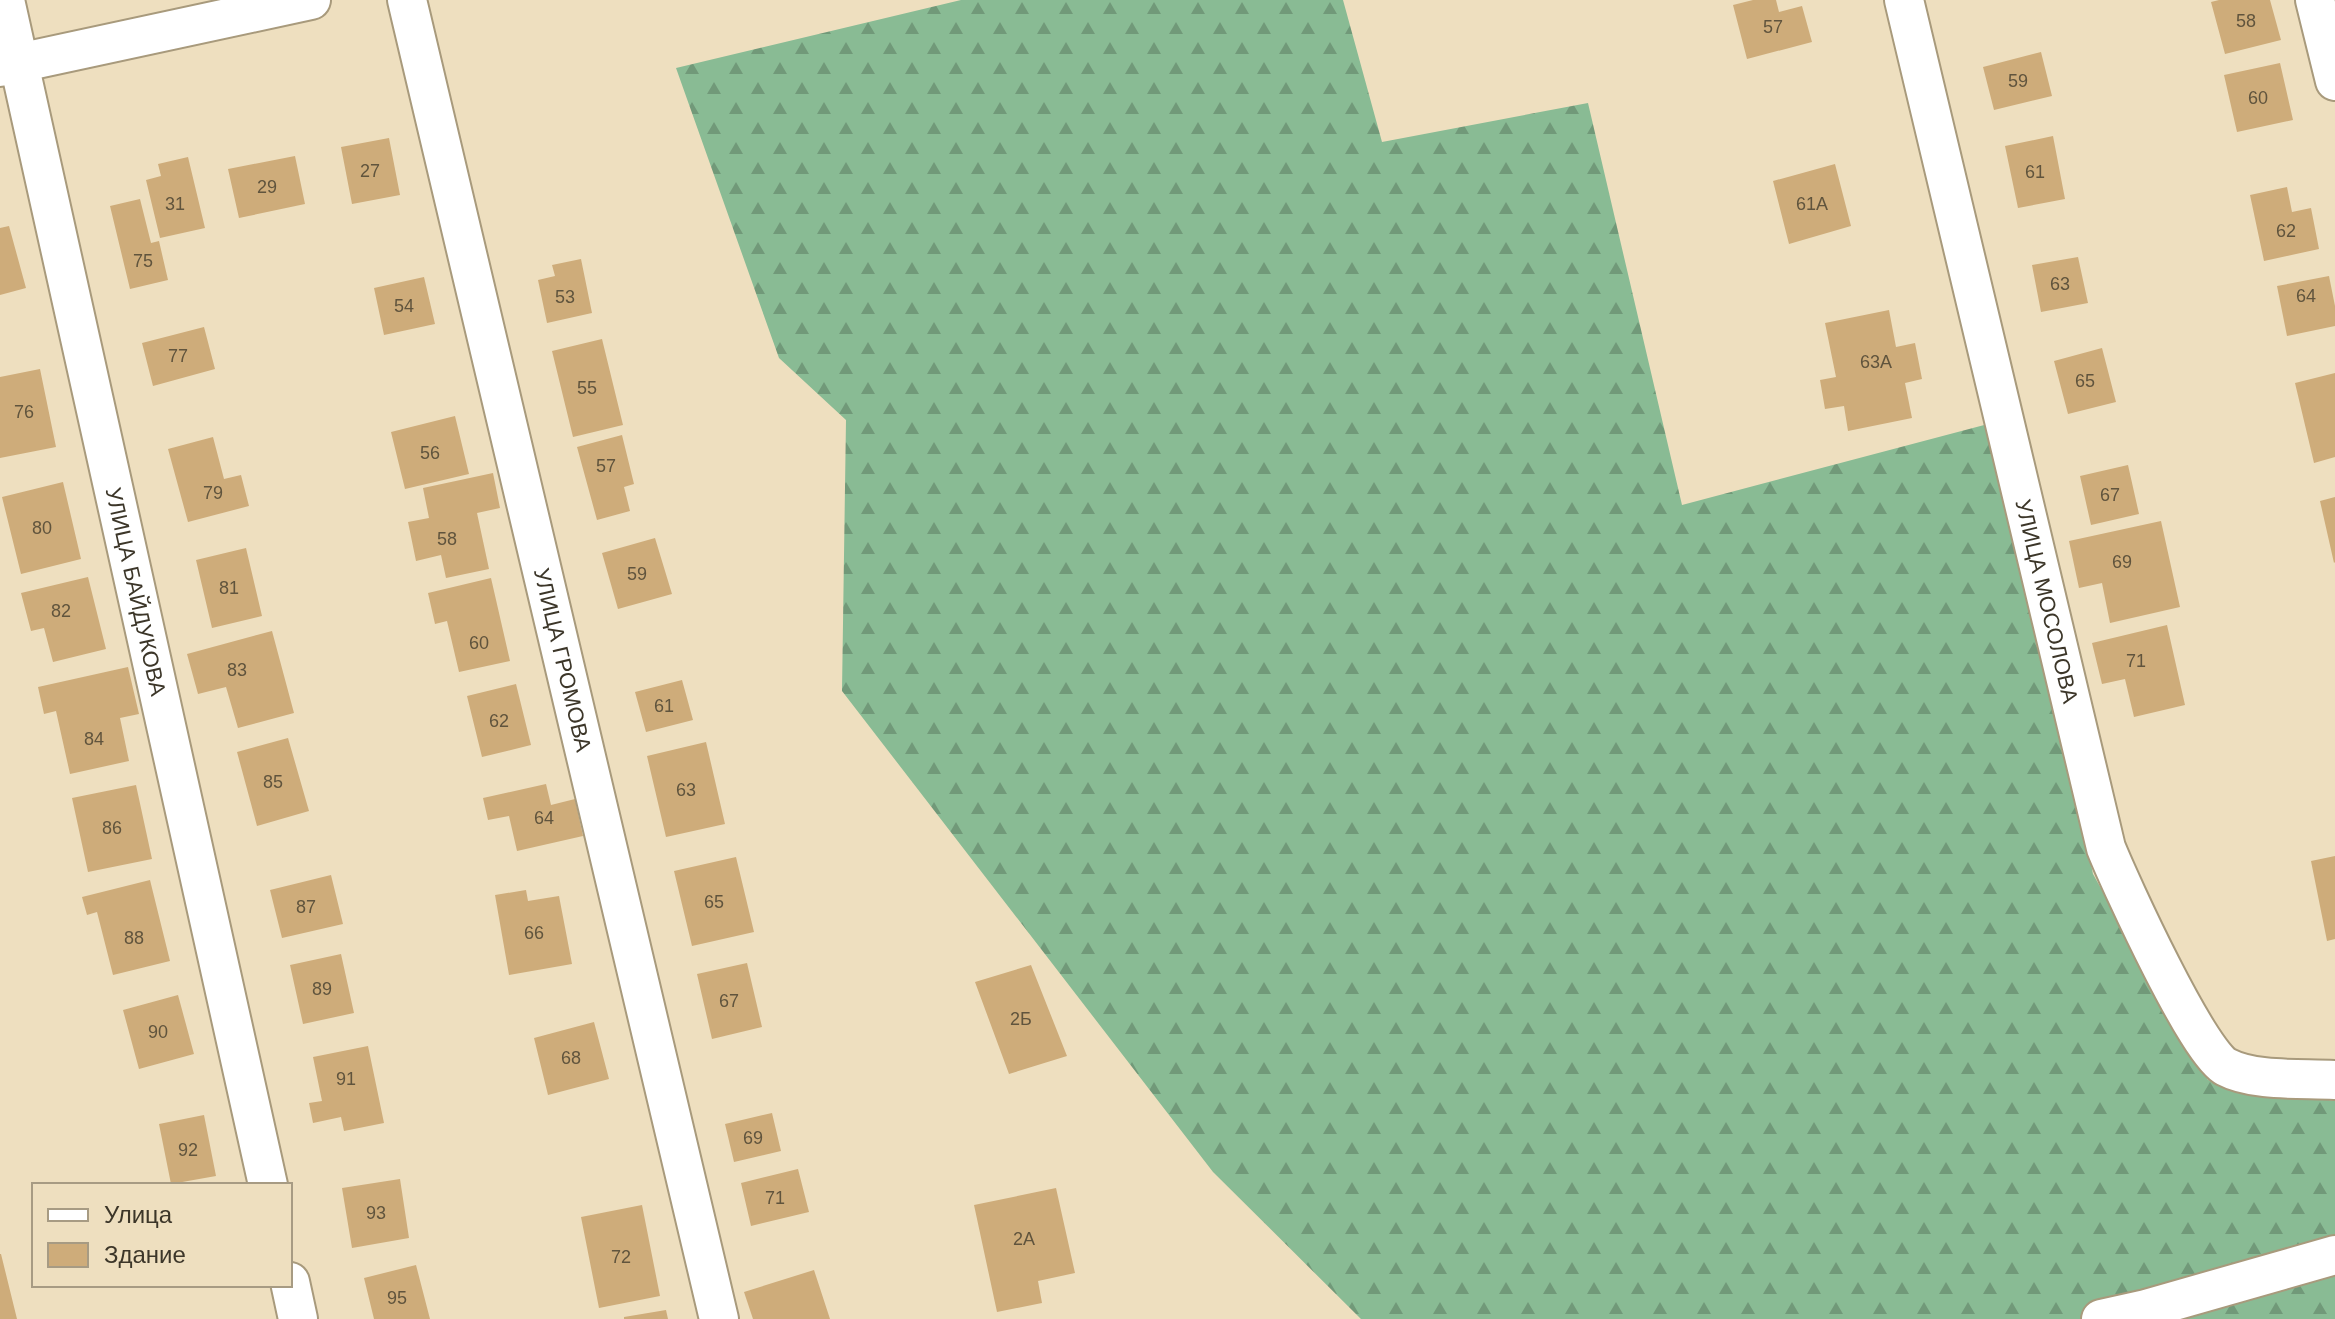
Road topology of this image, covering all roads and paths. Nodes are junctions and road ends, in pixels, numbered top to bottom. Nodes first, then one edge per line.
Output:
1 (5, 0) edge
2 (311, 0) edge
3 (407, 0) edge
4 (1904, 0) edge
5 (2315, 0) edge
6 (9, 65) edge
7 (2335, 81) edge
8 (2335, 1080) edge
9 (268, 1183) edge
10 (2335, 1255) edge
11 (291, 1287) edge
12 (298, 1319) edge
13 (719, 1319) edge
14 (2101, 1319) edge

1 - 6 street, УЛИЦА БАЙДУКОВА
2 - 6 street
3 - 13 street, УЛИЦА ГРОМОВА
4 - 8 street, УЛИЦА МОСОЛОВА
5 - 7 street
6 - 9 street, УЛИЦА БАЙДУКОВА
10 - 14 street
11 - 12 street

